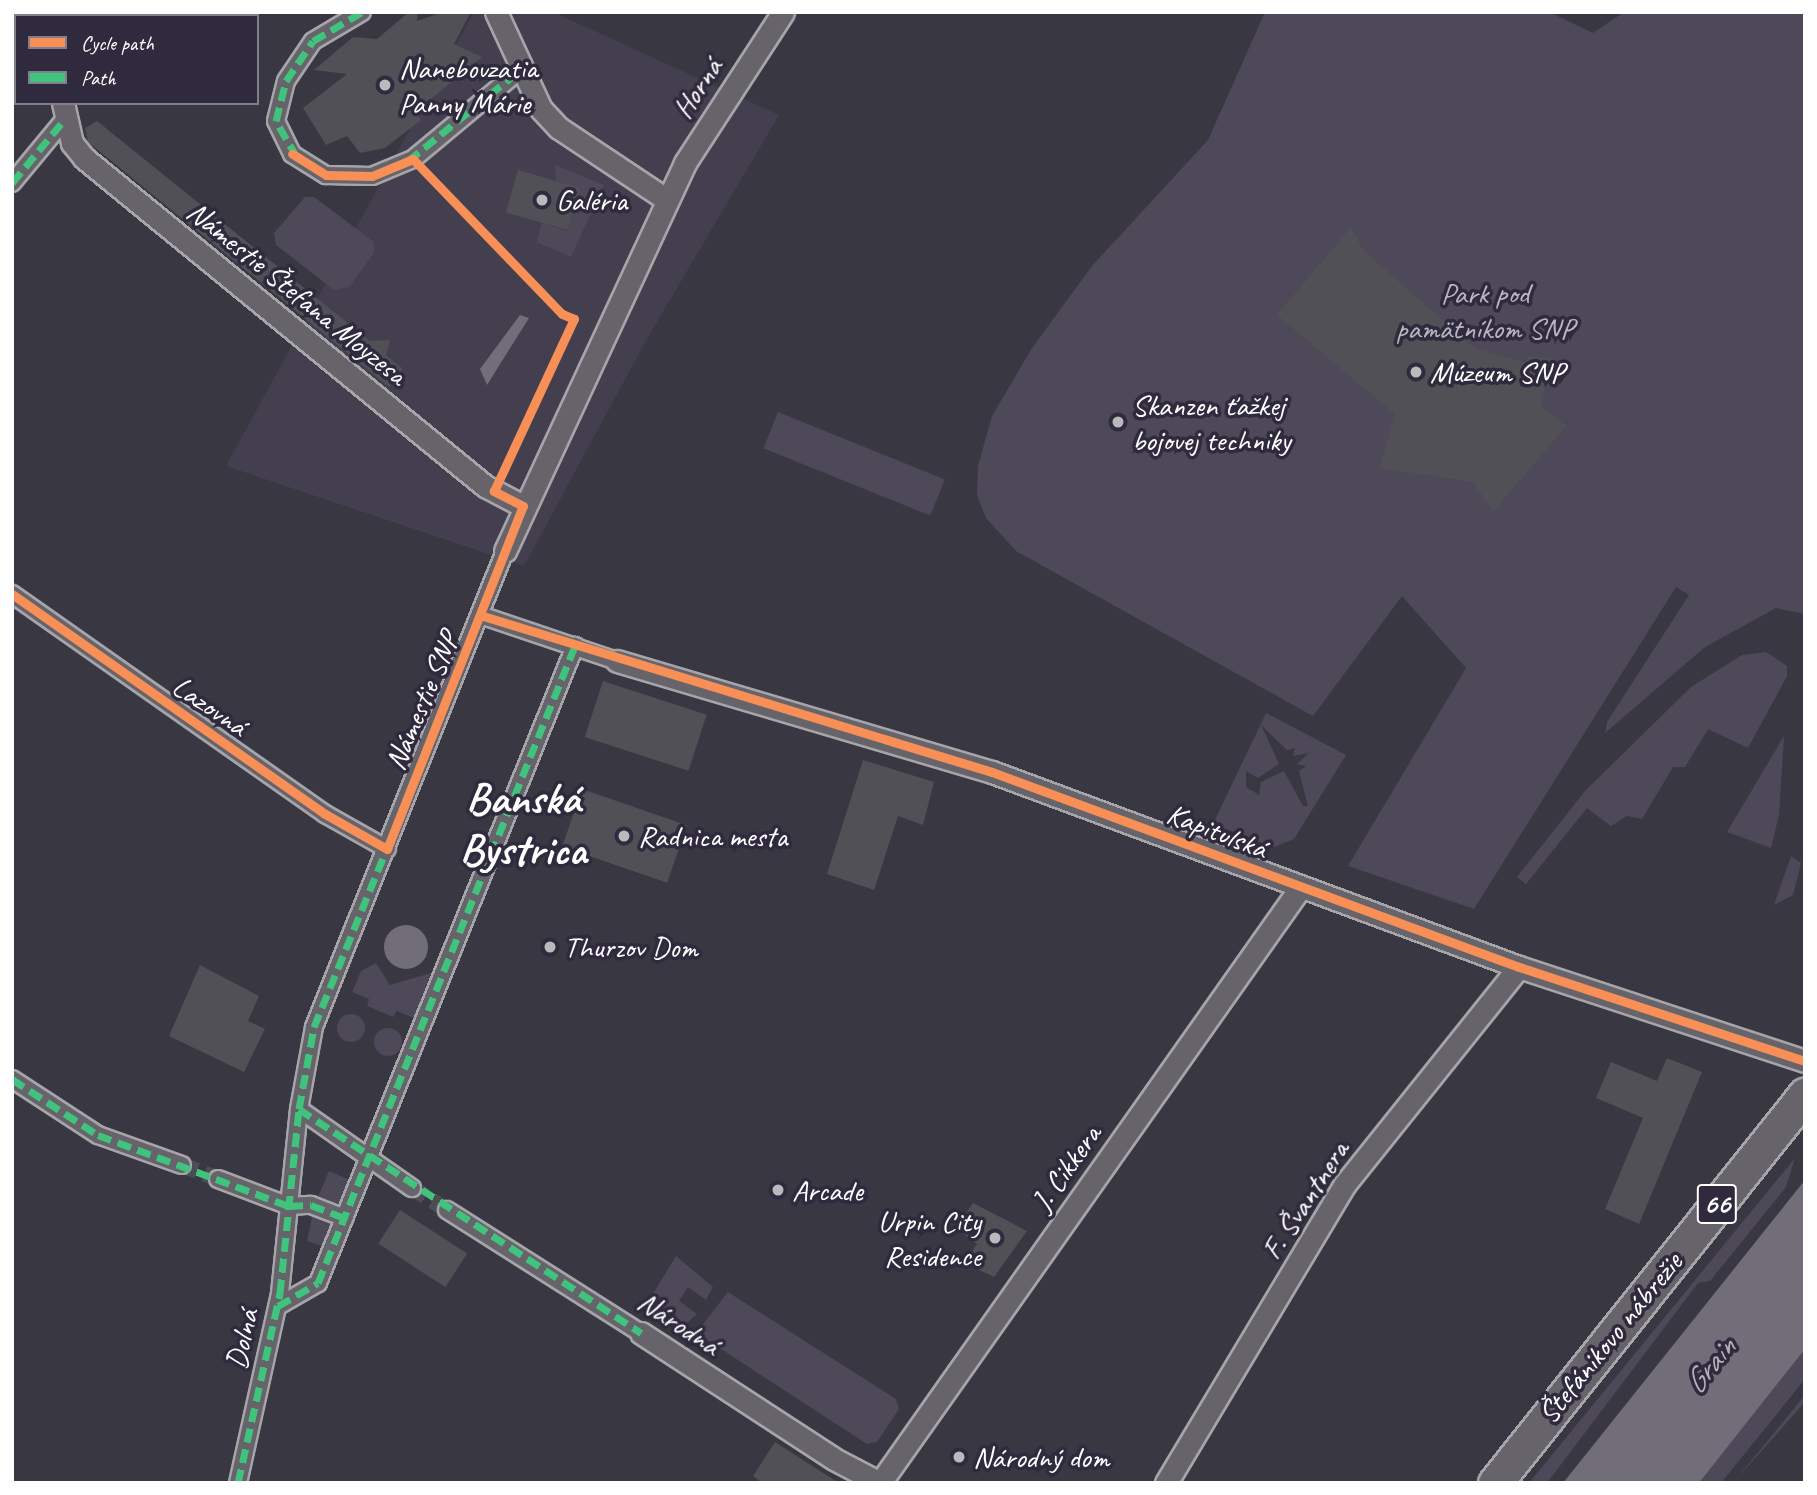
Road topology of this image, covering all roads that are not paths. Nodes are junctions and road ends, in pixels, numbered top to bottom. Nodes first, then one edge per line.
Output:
1 (362, 12) edge
2 (496, 12) edge
3 (783, 12) edge
4 (520, 70) junction
5 (64, 111) edge
6 (12, 183) edge
7 (667, 200) junction
8 (523, 506) junction
9 (505, 551) joint
10 (12, 594) edge
11 (484, 616) junction
12 (575, 646) junction
13 (613, 659) joint
14 (387, 849) junction
15 (1300, 888) junction
16 (1519, 967) junction
17 (1805, 1061) edge
18 (12, 1079) edge
19 (1805, 1094) edge
20 (299, 1109) junction
21 (368, 1157) junction
22 (182, 1166) tunnel mouth
23 (218, 1179) tunnel mouth
24 (412, 1188) tunnel mouth
25 (289, 1206) junction
26 (447, 1210) tunnel mouth
27 (345, 1218) junction
28 (278, 1306) junction
29 (640, 1333) joint
30 (238, 1483) edge
31 (880, 1483) edge
32 (1166, 1483) edge
33 (1494, 1483) edge

1 - 4 street
2 - 4 street
3 - 7 street, Horná
4 - 7 street
5 - 6 street
5 - 8 street, Námestie Štefana Moyzesa
7 - 8 street
8 - 9 street
9 - 11 street
10 - 14 street, Lazovná
11 - 12 street, Námestie SNP
11 - 14 street, Námestie SNP
12 - 13 street, Námestie SNP
12 - 21 street
13 - 15 street, Kapitulská
14 - 20 street, Námestie SNP
15 - 16 street, Kapitulská
15 - 31 street, J. Cikkera
16 - 17 street, Kapitulská
16 - 32 street, F. Švantnera
18 - 22 street
19 - 33 main road, Štefánikovo nábrežie / 66
20 - 21 street
20 - 25 street, Námestie SNP
21 - 24 street
21 - 27 street
23 - 25 street
25 - 27 street
25 - 28 street, Dolná
26 - 29 street, Národná
27 - 28 street
28 - 30 street, Dolná
29 - 31 street, Národná

